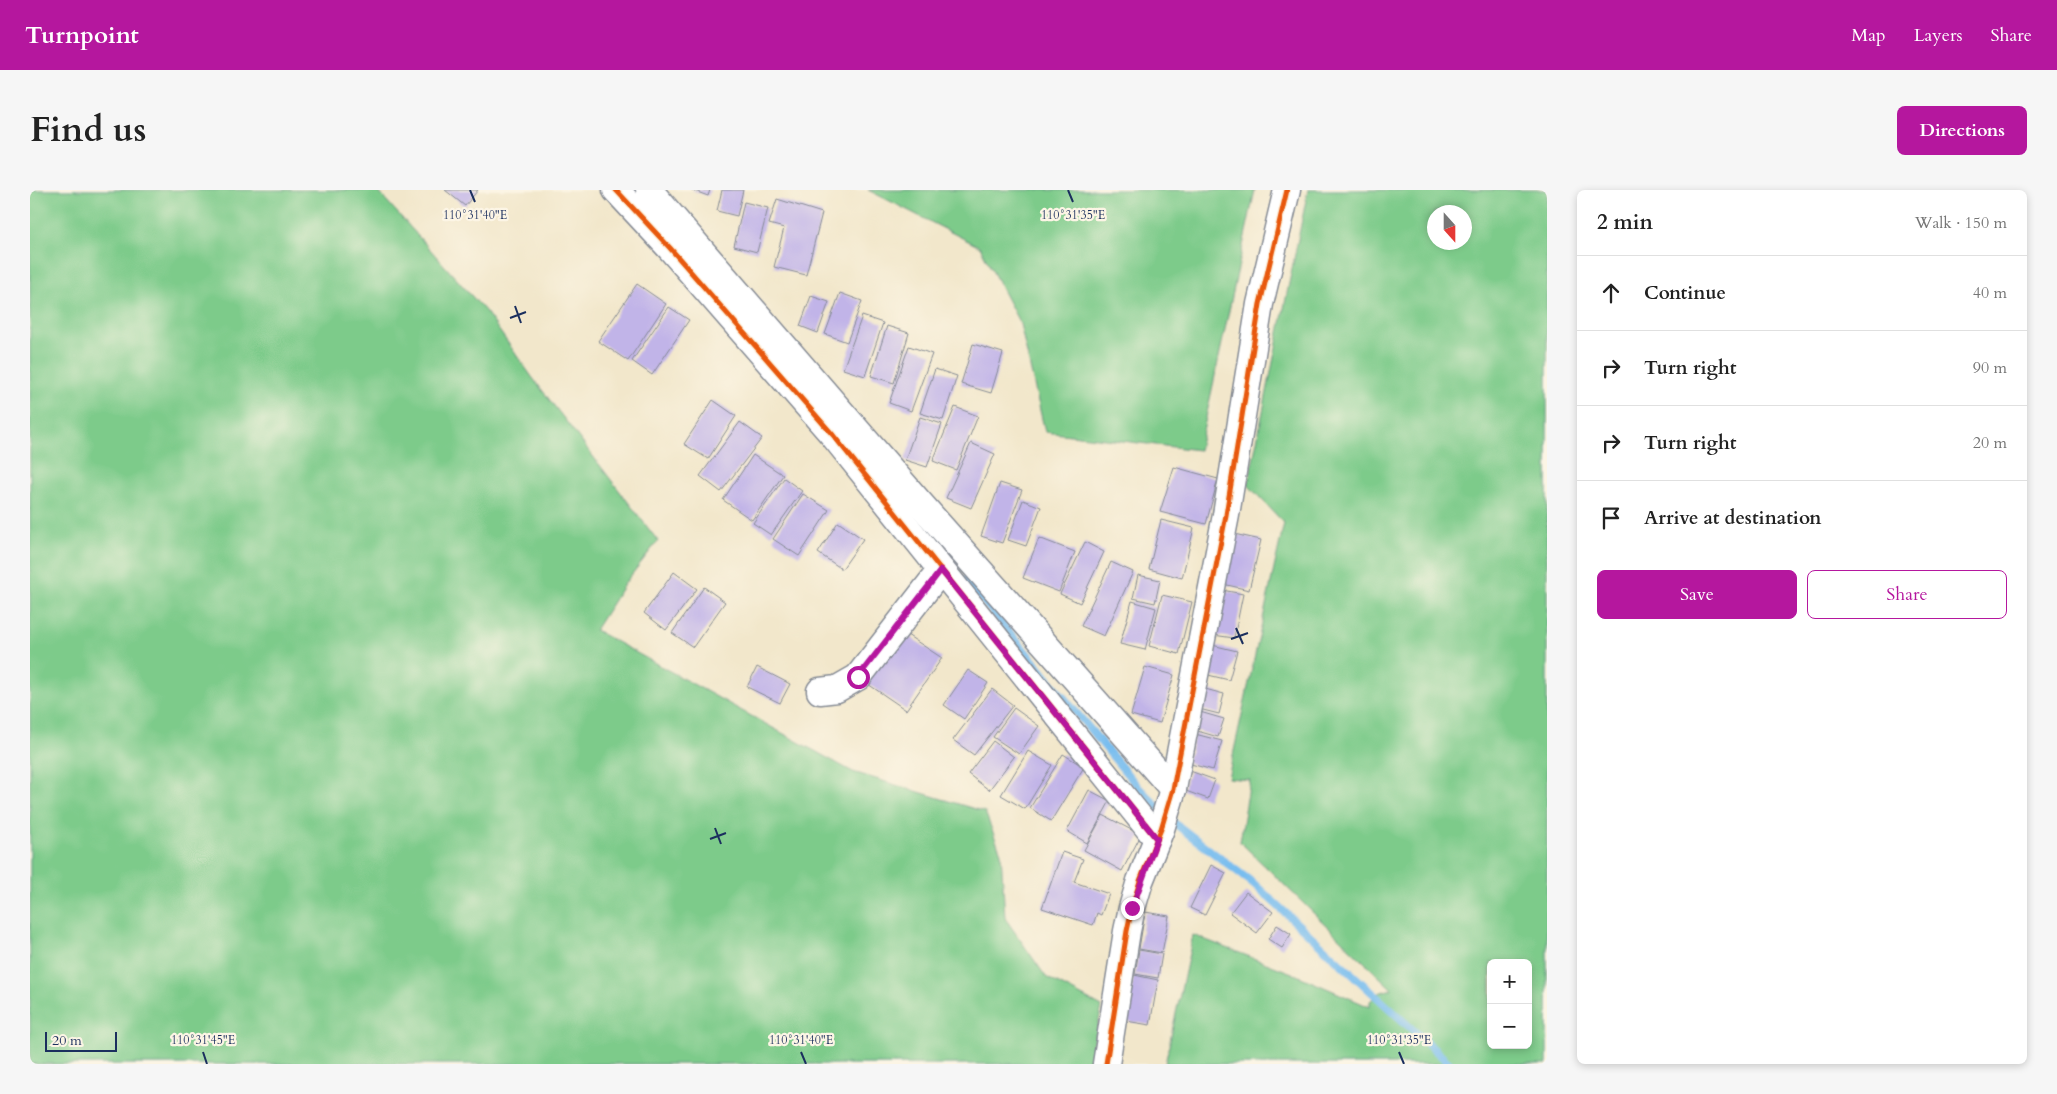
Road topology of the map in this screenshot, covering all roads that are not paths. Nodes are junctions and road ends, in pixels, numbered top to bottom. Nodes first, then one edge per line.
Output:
1 (616, 190) edge
2 (649, 190) edge
3 (1287, 190) edge
4 (941, 570) junction
5 (820, 691) dead end
6 (1164, 816) junction
7 (1106, 1064) edge

1 - 4 street
2 - 6 street
3 - 6 street
4 - 5 street
4 - 6 street
6 - 7 street

